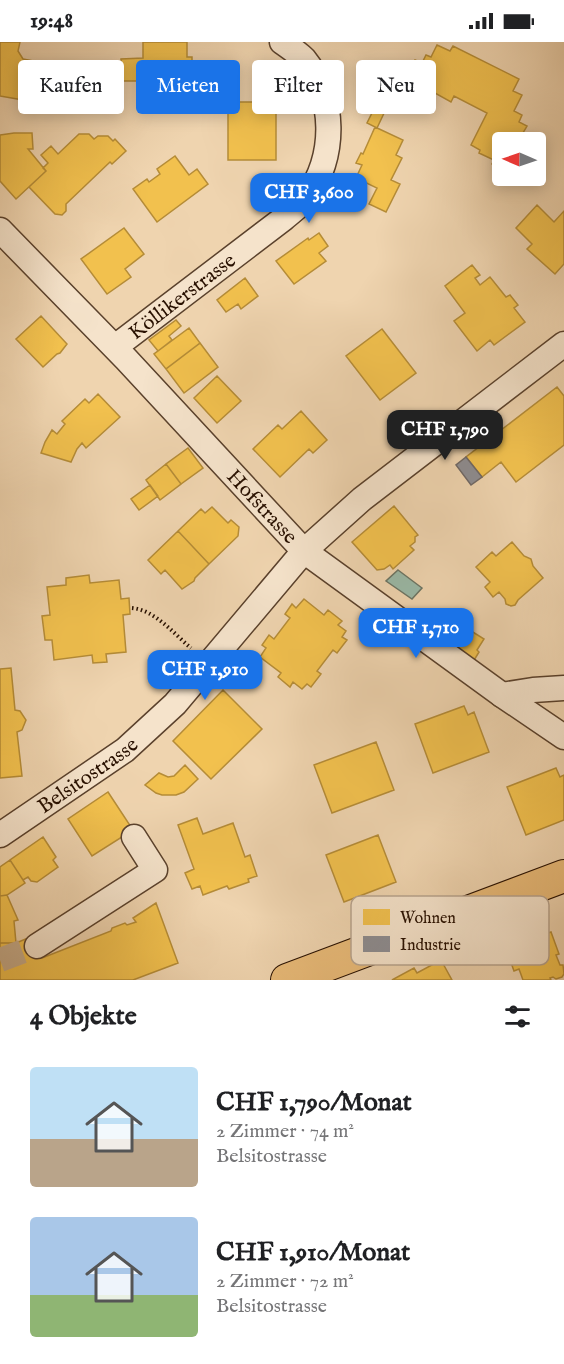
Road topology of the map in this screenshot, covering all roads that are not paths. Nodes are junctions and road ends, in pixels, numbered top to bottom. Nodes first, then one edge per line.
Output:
1 (282, 42) edge
2 (0, 230) edge
3 (564, 344) edge
4 (115, 347) junction
5 (304, 552) junction
6 (564, 688) edge
7 (502, 695) junction
8 (564, 737) edge
9 (0, 835) edge
10 (134, 837) dead end
11 (564, 876) edge
12 (511, 896) edge
13 (37, 946) tunnel mouth
14 (351, 956) edge
15 (287, 980) edge

1 - 4 street, Köllikerstrasse
2 - 4 street, Hofstrasse
3 - 5 street, Belsitostrasse
4 - 5 street, Hofstrasse
5 - 7 street, Hofstrasse
5 - 9 street, Belsitostrasse
6 - 7 street
7 - 8 street, Hofstrasse
10 - 13 street
11 - 12 main road
14 - 15 main road

